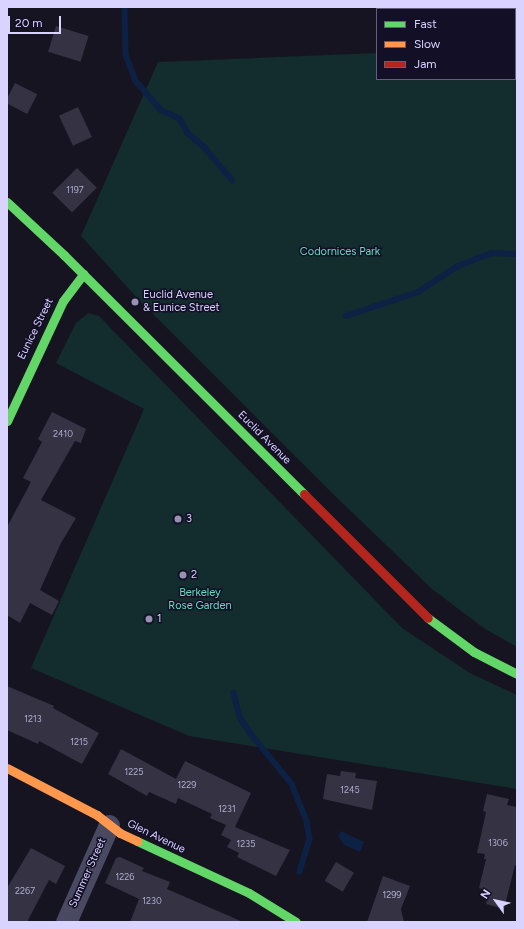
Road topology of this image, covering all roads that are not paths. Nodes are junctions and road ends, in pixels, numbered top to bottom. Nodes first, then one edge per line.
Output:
1 (7, 202) edge
2 (83, 274) junction
3 (7, 420) edge
4 (517, 674) edge
5 (7, 768) edge
6 (109, 825) junction
7 (66, 922) edge
8 (296, 922) edge

1 - 2 street, Euclid Avenue
2 - 3 street, Eunice Street
2 - 4 street, Euclid Avenue
5 - 6 street, Glen Avenue
6 - 7 street, Summer Street
6 - 8 street, Glen Avenue

